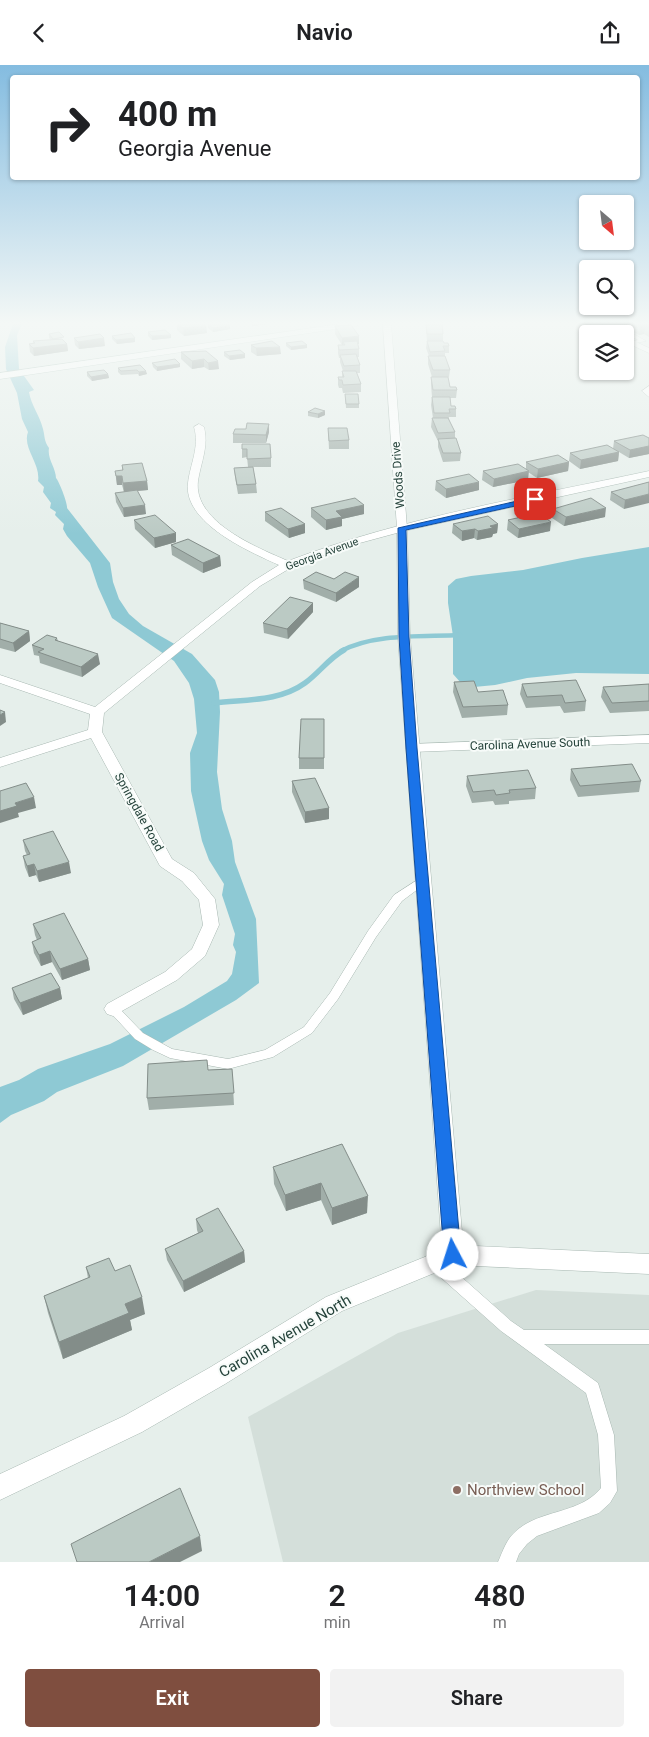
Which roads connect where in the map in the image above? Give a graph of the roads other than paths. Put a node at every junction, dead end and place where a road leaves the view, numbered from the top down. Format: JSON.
{"nodes":[{"id":1,"x":392,"y":394,"type":"edge"},
{"id":2,"x":199,"y":427,"type":"dead end"},
{"id":3,"x":649,"y":474,"type":"edge"},
{"id":4,"x":402,"y":528,"type":"junction"},
{"id":5,"x":288,"y":565,"type":"junction"},
{"id":6,"x":0,"y":679,"type":"edge"},
{"id":7,"x":97,"y":712,"type":"junction"},
{"id":8,"x":94,"y":733,"type":"junction"},
{"id":9,"x":649,"y":739,"type":"edge"},
{"id":10,"x":412,"y":748,"type":"junction"},
{"id":11,"x":0,"y":763,"type":"edge"},
{"id":12,"x":422,"y":881,"type":"junction"},
{"id":13,"x":113,"y":1009,"type":"joint"},
{"id":14,"x":443,"y":1259,"type":"junction"},
{"id":15,"x":649,"y":1264,"type":"edge"},
{"id":16,"x":521,"y":1337,"type":"junction"},
{"id":17,"x":649,"y":1337,"type":"edge"},
{"id":18,"x":0,"y":1487,"type":"edge"},
{"id":19,"x":506,"y":1562,"type":"edge"}],
"edges":[{"from":1,"to":4,"type":"street","name":"Woods Drive"},
{"from":2,"to":5,"type":"street"},
{"from":3,"to":4,"type":"street","name":"Georgia Avenue"},
{"from":4,"to":5,"type":"street","name":"Georgia Avenue"},
{"from":4,"to":10,"type":"street","name":"Woods Drive"},
{"from":5,"to":7,"type":"street","name":"Georgia Avenue"},
{"from":6,"to":7,"type":"street"},
{"from":7,"to":8,"type":"street"},
{"from":8,"to":11,"type":"street"},
{"from":8,"to":13,"type":"street","name":"Springdale Road"},
{"from":9,"to":10,"type":"street","name":"Carolina Avenue South"},
{"from":10,"to":12,"type":"street","name":"Woods Drive"},
{"from":12,"to":13,"type":"lane"},
{"from":12,"to":14,"type":"street","name":"Woods Drive"},
{"from":14,"to":15,"type":"street","name":"Carolina Avenue North"},
{"from":14,"to":16,"type":"lane"},
{"from":14,"to":18,"type":"street","name":"Carolina Avenue North"},
{"from":16,"to":17,"type":"lane"},
{"from":16,"to":19,"type":"lane"}]}
